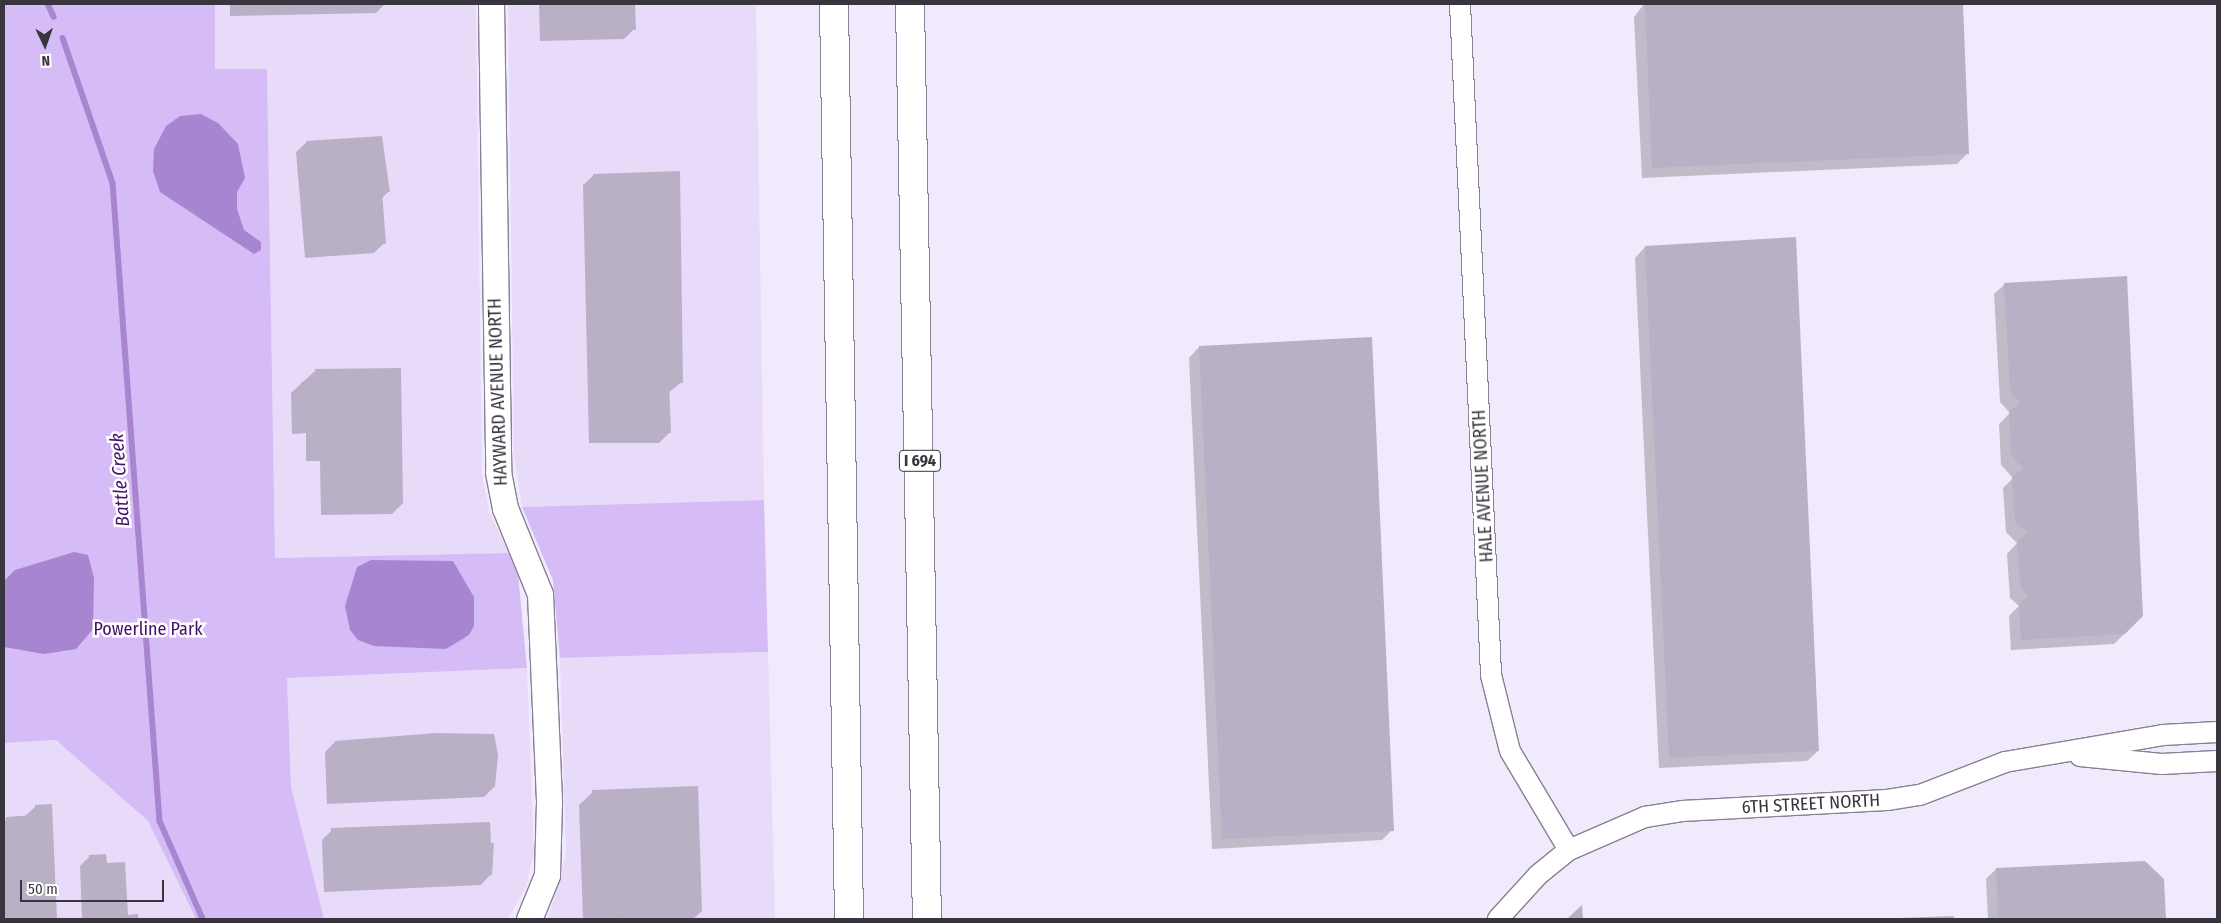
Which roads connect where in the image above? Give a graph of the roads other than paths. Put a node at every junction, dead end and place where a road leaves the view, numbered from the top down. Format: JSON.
{"nodes":[{"id":1,"x":491,"y":4,"type":"edge"},
{"id":2,"x":834,"y":4,"type":"edge"},
{"id":3,"x":910,"y":4,"type":"edge"},
{"id":4,"x":1460,"y":4,"type":"edge"},
{"id":5,"x":2217,"y":732,"type":"edge"},
{"id":6,"x":2053,"y":753,"type":"junction"},
{"id":7,"x":2217,"y":761,"type":"edge"},
{"id":8,"x":1569,"y":850,"type":"junction"},
{"id":9,"x":528,"y":919,"type":"edge"},
{"id":10,"x":849,"y":919,"type":"edge"},
{"id":11,"x":927,"y":919,"type":"edge"},
{"id":12,"x":1498,"y":919,"type":"edge"}],
"edges":[{"from":1,"to":9,"type":"street","name":"HAYWARD AVENUE NORTH"},
{"from":2,"to":10,"type":"highway"},
{"from":3,"to":11,"type":"highway","number":"I 694"},
{"from":4,"to":8,"type":"street","name":"HALE AVENUE NORTH"},
{"from":5,"to":6,"type":"street","name":"6TH STREET NORTH"},
{"from":6,"to":7,"type":"street","name":"6TH STREET NORTH"},
{"from":6,"to":8,"type":"street","name":"6TH STREET NORTH"},
{"from":8,"to":12,"type":"street"}]}
